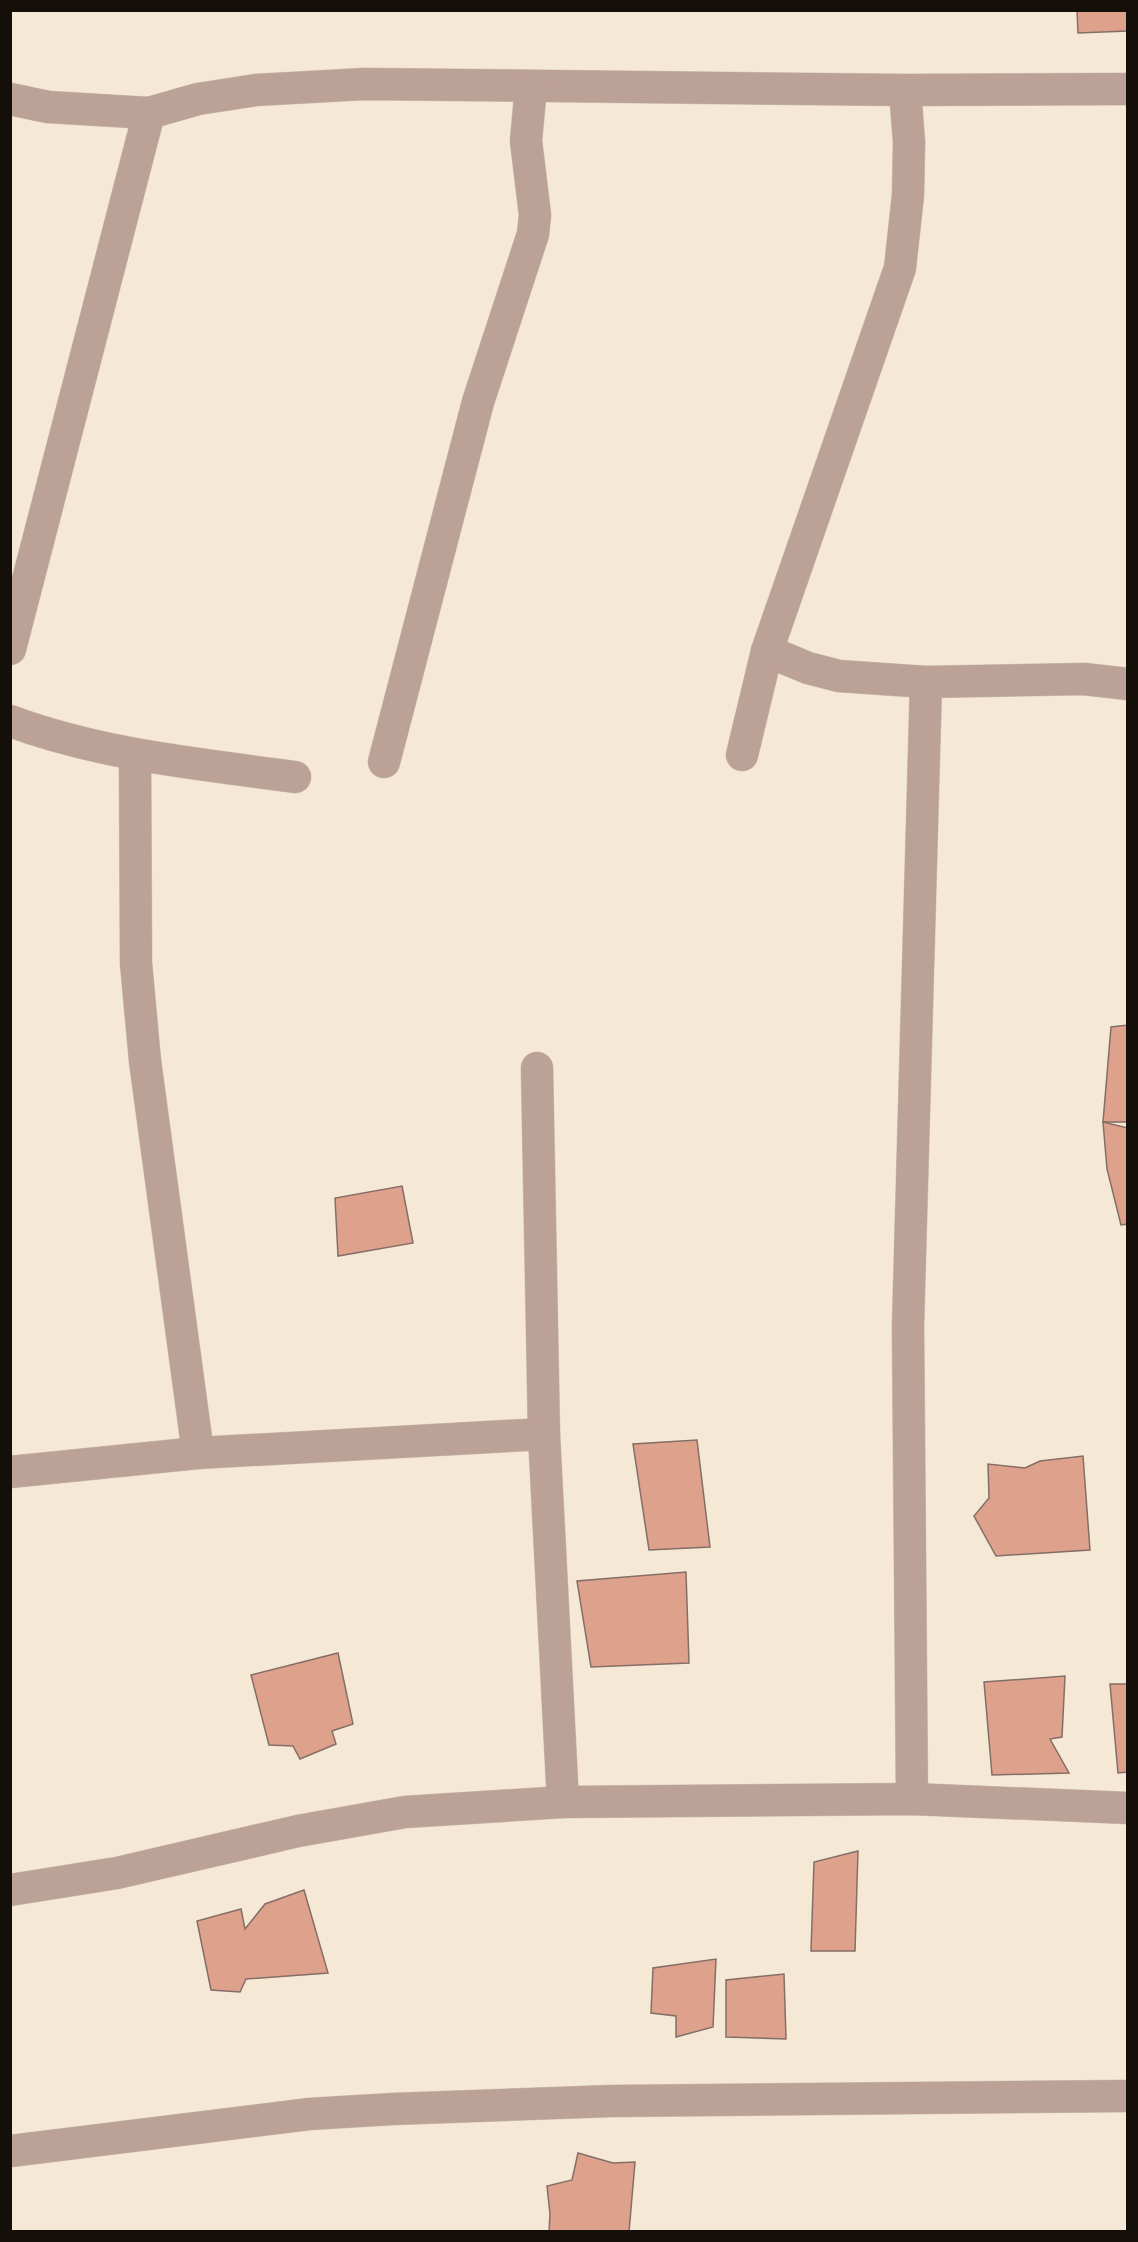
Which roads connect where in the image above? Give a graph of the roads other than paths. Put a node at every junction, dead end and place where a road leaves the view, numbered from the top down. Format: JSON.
{"nodes":[{"id":1,"x":531,"y":86,"type":"junction"},
{"id":2,"x":1128,"y":89,"type":"edge"},
{"id":3,"x":905,"y":90,"type":"junction"},
{"id":4,"x":10,"y":99,"type":"edge"},
{"id":5,"x":148,"y":113,"type":"junction"},
{"id":6,"x":10,"y":649,"type":"edge"},
{"id":7,"x":767,"y":651,"type":"junction"},
{"id":8,"x":926,"y":682,"type":"junction"},
{"id":9,"x":1128,"y":684,"type":"edge"},
{"id":10,"x":10,"y":721,"type":"edge"},
{"id":11,"x":135,"y":755,"type":"junction"},
{"id":12,"x":741,"y":755,"type":"dead end"},
{"id":13,"x":384,"y":762,"type":"dead end"},
{"id":14,"x":295,"y":777,"type":"dead end"},
{"id":15,"x":537,"y":1068,"type":"dead end"},
{"id":16,"x":544,"y":1434,"type":"junction"},
{"id":17,"x":198,"y":1453,"type":"junction"},
{"id":18,"x":10,"y":1472,"type":"edge"},
{"id":19,"x":912,"y":1798,"type":"junction"},
{"id":20,"x":563,"y":1802,"type":"junction"},
{"id":21,"x":1128,"y":1808,"type":"edge"},
{"id":22,"x":10,"y":1890,"type":"edge"},
{"id":23,"x":1128,"y":2096,"type":"edge"},
{"id":24,"x":10,"y":2151,"type":"edge"}],
"edges":[{"from":1,"to":3,"type":"street"},
{"from":1,"to":5,"type":"street"},
{"from":1,"to":13,"type":"street"},
{"from":2,"to":3,"type":"street"},
{"from":3,"to":7,"type":"street"},
{"from":4,"to":5,"type":"street"},
{"from":5,"to":6,"type":"street"},
{"from":7,"to":8,"type":"street"},
{"from":7,"to":12,"type":"street"},
{"from":8,"to":9,"type":"street"},
{"from":8,"to":19,"type":"street"},
{"from":10,"to":11,"type":"street"},
{"from":11,"to":14,"type":"street"},
{"from":11,"to":17,"type":"street"},
{"from":15,"to":16,"type":"street"},
{"from":16,"to":17,"type":"street"},
{"from":16,"to":20,"type":"street"},
{"from":17,"to":18,"type":"street"},
{"from":19,"to":20,"type":"street"},
{"from":19,"to":21,"type":"street"},
{"from":20,"to":22,"type":"street"},
{"from":23,"to":24,"type":"street"}]}
